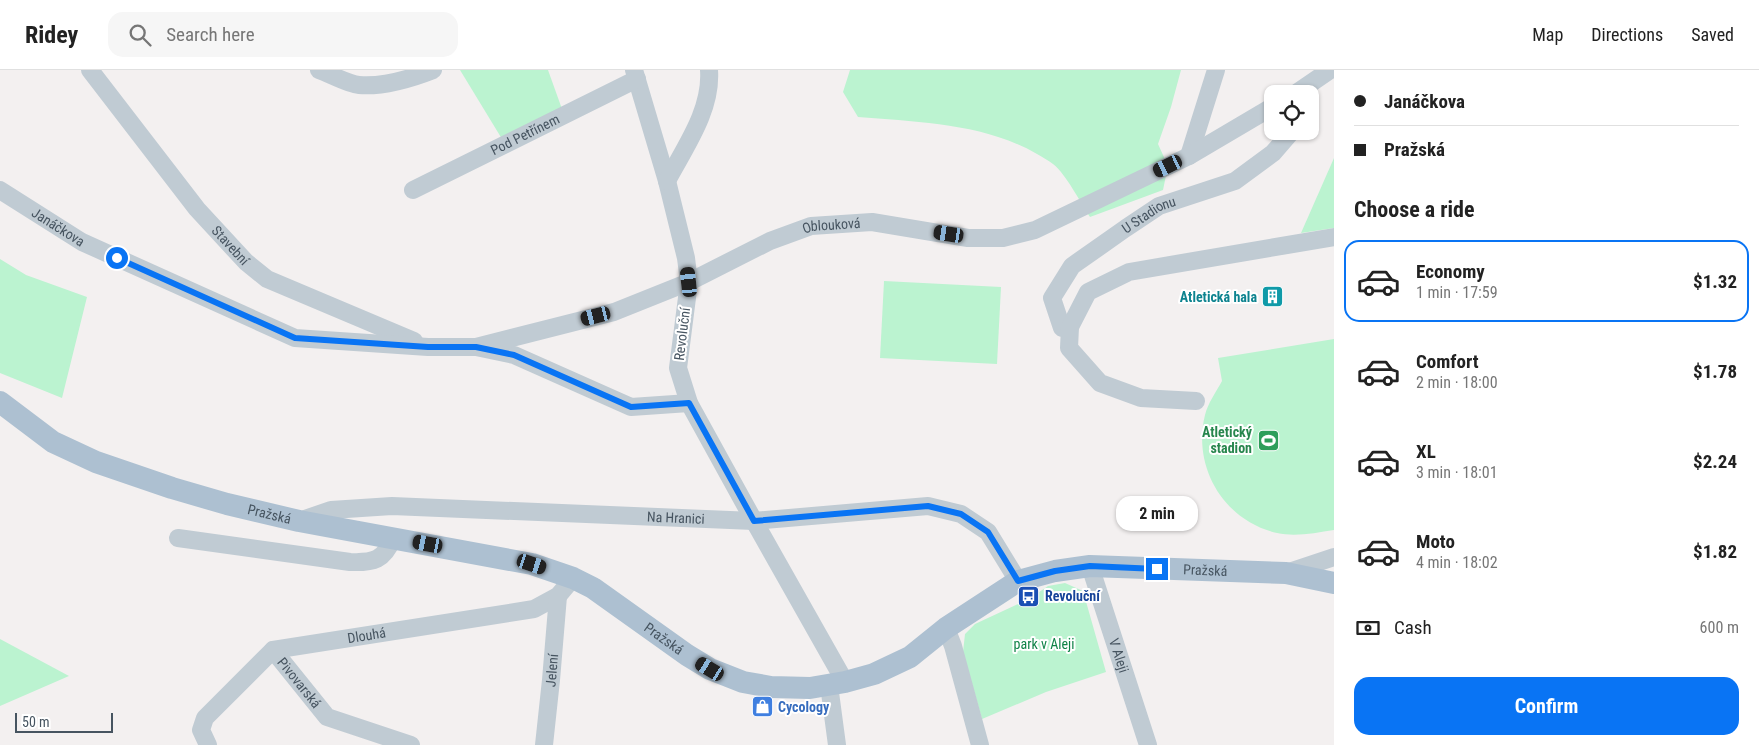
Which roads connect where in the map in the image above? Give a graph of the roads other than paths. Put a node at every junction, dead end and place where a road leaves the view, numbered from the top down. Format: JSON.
{"nodes":[{"id":1,"x":90,"y":70,"type":"edge"},
{"id":2,"x":319,"y":70,"type":"edge"},
{"id":3,"x":433,"y":70,"type":"edge"},
{"id":4,"x":709,"y":70,"type":"edge"},
{"id":5,"x":1216,"y":70,"type":"edge"},
{"id":6,"x":1330,"y":70,"type":"edge"},
{"id":7,"x":636,"y":75,"type":"edge"},
{"id":8,"x":357,"y":78,"type":"edge"},
{"id":9,"x":1311,"y":85,"type":"edge"},
{"id":10,"x":1264,"y":112,"type":"edge"},
{"id":11,"x":1284,"y":140,"type":"edge"},
{"id":12,"x":1189,"y":156,"type":"junction"},
{"id":13,"x":667,"y":181,"type":"junction"},
{"id":14,"x":0,"y":190,"type":"edge"},
{"id":15,"x":414,"y":190,"type":"dead end"},
{"id":16,"x":1334,"y":237,"type":"edge"},
{"id":17,"x":689,"y":282,"type":"junction"},
{"id":18,"x":1070,"y":327,"type":"junction"},
{"id":19,"x":428,"y":347,"type":"junction"},
{"id":20,"x":476,"y":347,"type":"junction"},
{"id":21,"x":1196,"y":401,"type":"dead end"},
{"id":22,"x":0,"y":402,"type":"edge"},
{"id":23,"x":689,"y":403,"type":"junction"},
{"id":24,"x":299,"y":521,"type":"junction"},
{"id":25,"x":754,"y":521,"type":"junction"},
{"id":26,"x":178,"y":538,"type":"dead end"},
{"id":27,"x":393,"y":538,"type":"junction"},
{"id":28,"x":1334,"y":557,"type":"edge"},
{"id":29,"x":1090,"y":566,"type":"junction"},
{"id":30,"x":1286,"y":573,"type":"junction"},
{"id":31,"x":573,"y":578,"type":"junction"},
{"id":32,"x":1018,"y":581,"type":"junction"},
{"id":33,"x":1334,"y":583,"type":"edge"},
{"id":34,"x":558,"y":596,"type":"junction"},
{"id":35,"x":946,"y":628,"type":"junction"},
{"id":36,"x":273,"y":650,"type":"junction"},
{"id":37,"x":837,"y":684,"type":"junction"},
{"id":38,"x":203,"y":740,"type":"edge"},
{"id":39,"x":411,"y":745,"type":"edge"},
{"id":40,"x":544,"y":745,"type":"edge"},
{"id":41,"x":837,"y":745,"type":"edge"},
{"id":42,"x":980,"y":745,"type":"edge"},
{"id":43,"x":1148,"y":745,"type":"edge"}],
"edges":[{"from":1,"to":19,"type":"street","name":"Stavební"},
{"from":2,"to":8,"type":"street"},
{"from":3,"to":8,"type":"street"},
{"from":4,"to":13,"type":"street"},
{"from":5,"to":12,"type":"street"},
{"from":6,"to":9,"type":"street"},
{"from":7,"to":13,"type":"street","name":"Revoluční"},
{"from":7,"to":15,"type":"street","name":"Pod Petřínem"},
{"from":10,"to":12,"type":"street","name":"Oblouková"},
{"from":11,"to":18,"type":"street","name":"U Stadionu"},
{"from":12,"to":17,"type":"street","name":"Oblouková"},
{"from":13,"to":17,"type":"street","name":"Revoluční"},
{"from":14,"to":19,"type":"street","name":"Janáčkova"},
{"from":16,"to":18,"type":"street"},
{"from":17,"to":20,"type":"street","name":"Oblouková"},
{"from":17,"to":23,"type":"street","name":"Revoluční"},
{"from":18,"to":21,"type":"street"},
{"from":19,"to":20,"type":"street","name":"Janáčkova"},
{"from":20,"to":23,"type":"street","name":"Janáčkova"},
{"from":22,"to":24,"type":"main road","name":"Pražská"},
{"from":23,"to":25,"type":"street","name":"Revoluční"},
{"from":24,"to":25,"type":"street","name":"Na Hranici"},
{"from":24,"to":27,"type":"main road","name":"Pražská"},
{"from":25,"to":32,"type":"street","name":"Na Hranici"},
{"from":25,"to":37,"type":"street","name":"Revoluční"},
{"from":26,"to":27,"type":"street"},
{"from":27,"to":31,"type":"main road","name":"Pražská"},
{"from":28,"to":30,"type":"street"},
{"from":29,"to":30,"type":"main road","name":"Pražská"},
{"from":29,"to":32,"type":"main road","name":"Pražská"},
{"from":29,"to":43,"type":"street","name":"V Aleji"},
{"from":30,"to":33,"type":"main road","name":"Pražská"},
{"from":31,"to":34,"type":"street","name":"Dlouhá"},
{"from":31,"to":37,"type":"main road","name":"Pražská"},
{"from":32,"to":35,"type":"main road","name":"Pražská"},
{"from":34,"to":36,"type":"street","name":"Dlouhá"},
{"from":34,"to":40,"type":"street","name":"Jelení"},
{"from":35,"to":37,"type":"main road","name":"Pražská"},
{"from":35,"to":42,"type":"street"},
{"from":36,"to":38,"type":"street"},
{"from":36,"to":39,"type":"street","name":"Pivovarská"},
{"from":37,"to":41,"type":"street","name":"Revoluční"}]}
